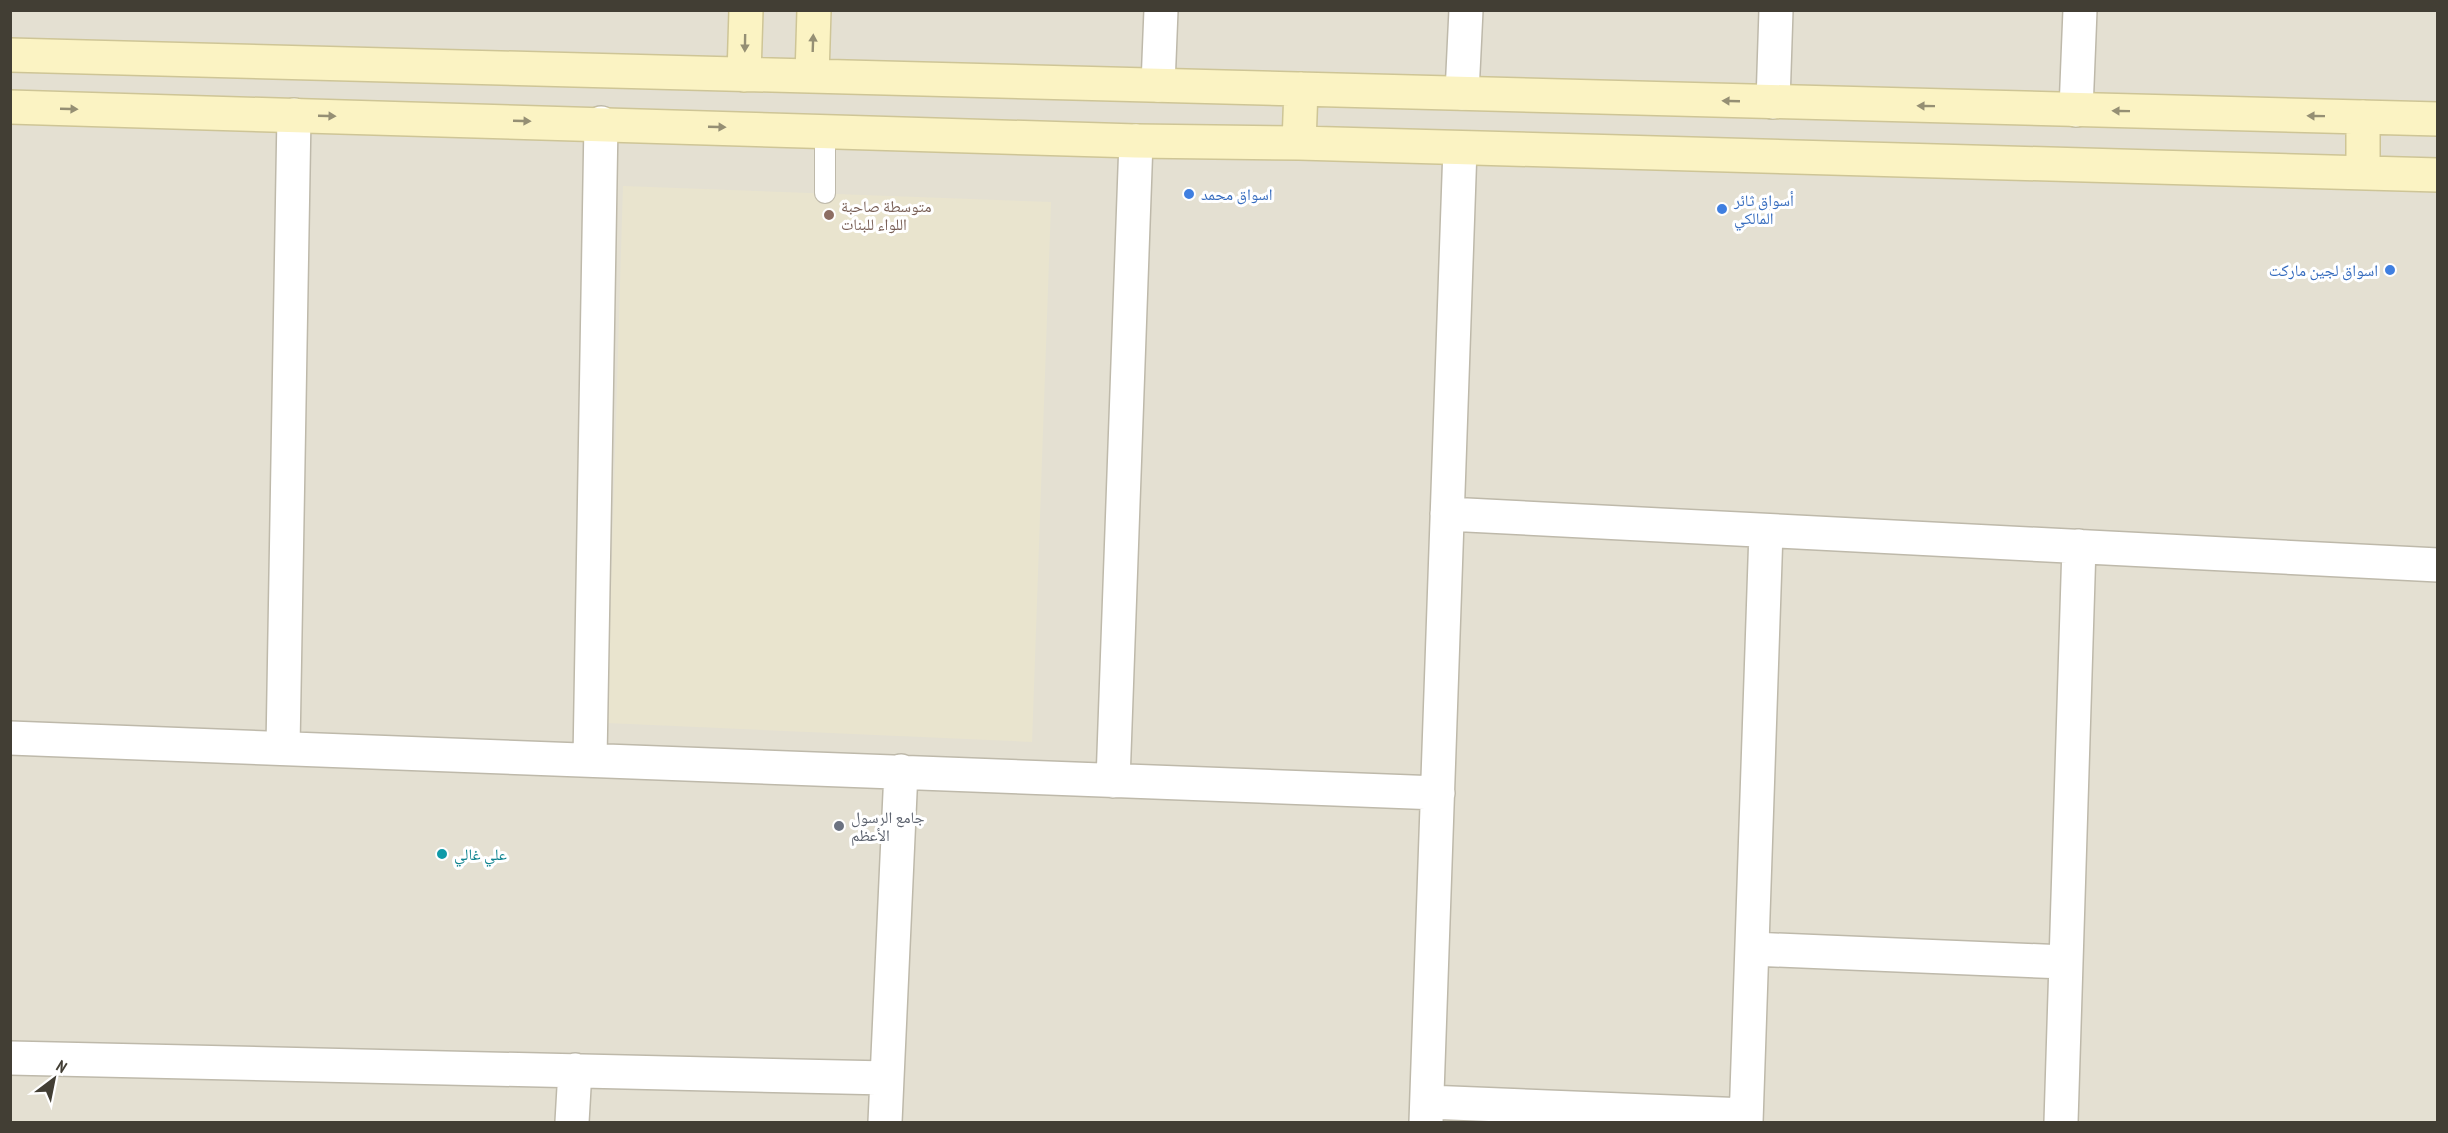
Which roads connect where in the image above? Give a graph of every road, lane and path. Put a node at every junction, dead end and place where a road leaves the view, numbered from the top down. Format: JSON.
{"nodes":[{"id":1,"x":746,"y":10,"type":"edge"},
{"id":2,"x":814,"y":10,"type":"edge"},
{"id":3,"x":1161,"y":10,"type":"edge"},
{"id":4,"x":1466,"y":10,"type":"edge"},
{"id":5,"x":1776,"y":10,"type":"edge"},
{"id":6,"x":2080,"y":10,"type":"edge"},
{"id":7,"x":16,"y":56,"type":"edge"},
{"id":8,"x":744,"y":75,"type":"junction"},
{"id":9,"x":812,"y":76,"type":"junction"},
{"id":10,"x":1158,"y":85,"type":"junction"},
{"id":11,"x":1301,"y":89,"type":"junction"},
{"id":12,"x":1462,"y":93,"type":"junction"},
{"id":13,"x":1773,"y":102,"type":"junction"},
{"id":14,"x":16,"y":107,"type":"edge"},
{"id":15,"x":2076,"y":110,"type":"junction"},
{"id":16,"x":294,"y":115,"type":"junction"},
{"id":17,"x":2362,"y":117,"type":"junction"},
{"id":18,"x":2438,"y":119,"type":"edge"},
{"id":19,"x":601,"y":123,"type":"junction"},
{"id":20,"x":825,"y":131,"type":"junction"},
{"id":21,"x":1136,"y":141,"type":"junction"},
{"id":22,"x":1299,"y":143,"type":"junction"},
{"id":23,"x":1460,"y":148,"type":"junction"},
{"id":24,"x":2363,"y":173,"type":"junction"},
{"id":25,"x":2438,"y":176,"type":"edge"},
{"id":26,"x":825,"y":193,"type":"dead end"},
{"id":27,"x":1448,"y":514,"type":"junction"},
{"id":28,"x":1766,"y":531,"type":"junction"},
{"id":29,"x":2079,"y":546,"type":"junction"},
{"id":30,"x":2438,"y":565,"type":"edge"},
{"id":31,"x":10,"y":738,"type":"edge"},
{"id":32,"x":283,"y":748,"type":"junction"},
{"id":33,"x":590,"y":760,"type":"junction"},
{"id":34,"x":901,"y":771,"type":"junction"},
{"id":35,"x":1113,"y":781,"type":"junction"},
{"id":36,"x":1438,"y":793,"type":"junction"},
{"id":37,"x":1752,"y":949,"type":"junction"},
{"id":38,"x":2066,"y":962,"type":"junction"},
{"id":39,"x":10,"y":1058,"type":"edge"},
{"id":40,"x":575,"y":1071,"type":"junction"},
{"id":41,"x":887,"y":1078,"type":"junction"},
{"id":42,"x":1427,"y":1112,"type":"edge"},
{"id":43,"x":1746,"y":1119,"type":"edge"},
{"id":44,"x":572,"y":1122,"type":"edge"},
{"id":45,"x":885,"y":1122,"type":"edge"},
{"id":46,"x":2061,"y":1122,"type":"edge"}],
"edges":[{"from":1,"to":8,"type":"street","one_way":true},
{"from":9,"to":2,"type":"street","one_way":true},
{"from":3,"to":10,"type":"street"},
{"from":4,"to":12,"type":"street"},
{"from":5,"to":13,"type":"street"},
{"from":6,"to":15,"type":"street"},
{"from":7,"to":8,"type":"street"},
{"from":7,"to":14,"type":"street"},
{"from":8,"to":9,"type":"street"},
{"from":9,"to":10,"type":"street"},
{"from":10,"to":11,"type":"street"},
{"from":11,"to":12,"type":"street"},
{"from":11,"to":22,"type":"street"},
{"from":13,"to":12,"type":"street","one_way":true},
{"from":15,"to":13,"type":"street","one_way":true},
{"from":14,"to":16,"type":"street","one_way":true},
{"from":17,"to":15,"type":"street","one_way":true},
{"from":16,"to":19,"type":"street","one_way":true},
{"from":16,"to":32,"type":"street"},
{"from":17,"to":18,"type":"street"},
{"from":17,"to":24,"type":"street"},
{"from":19,"to":20,"type":"street","one_way":true},
{"from":19,"to":33,"type":"street"},
{"from":20,"to":21,"type":"street"},
{"from":20,"to":26,"type":"lane"},
{"from":21,"to":22,"type":"street"},
{"from":21,"to":35,"type":"street"},
{"from":22,"to":23,"type":"street"},
{"from":23,"to":24,"type":"street"},
{"from":23,"to":27,"type":"street"},
{"from":24,"to":25,"type":"street"},
{"from":27,"to":28,"type":"street"},
{"from":27,"to":36,"type":"street"},
{"from":28,"to":29,"type":"street"},
{"from":28,"to":37,"type":"street"},
{"from":29,"to":30,"type":"street"},
{"from":29,"to":38,"type":"street"},
{"from":31,"to":32,"type":"street"},
{"from":32,"to":33,"type":"street"},
{"from":33,"to":34,"type":"street"},
{"from":34,"to":35,"type":"street"},
{"from":34,"to":41,"type":"street"},
{"from":35,"to":36,"type":"street"},
{"from":36,"to":42,"type":"street"},
{"from":37,"to":38,"type":"street"},
{"from":37,"to":43,"type":"street"},
{"from":38,"to":46,"type":"street"},
{"from":39,"to":40,"type":"street"},
{"from":40,"to":41,"type":"street"},
{"from":40,"to":44,"type":"street"},
{"from":41,"to":45,"type":"street"},
{"from":42,"to":43,"type":"street"}]}
